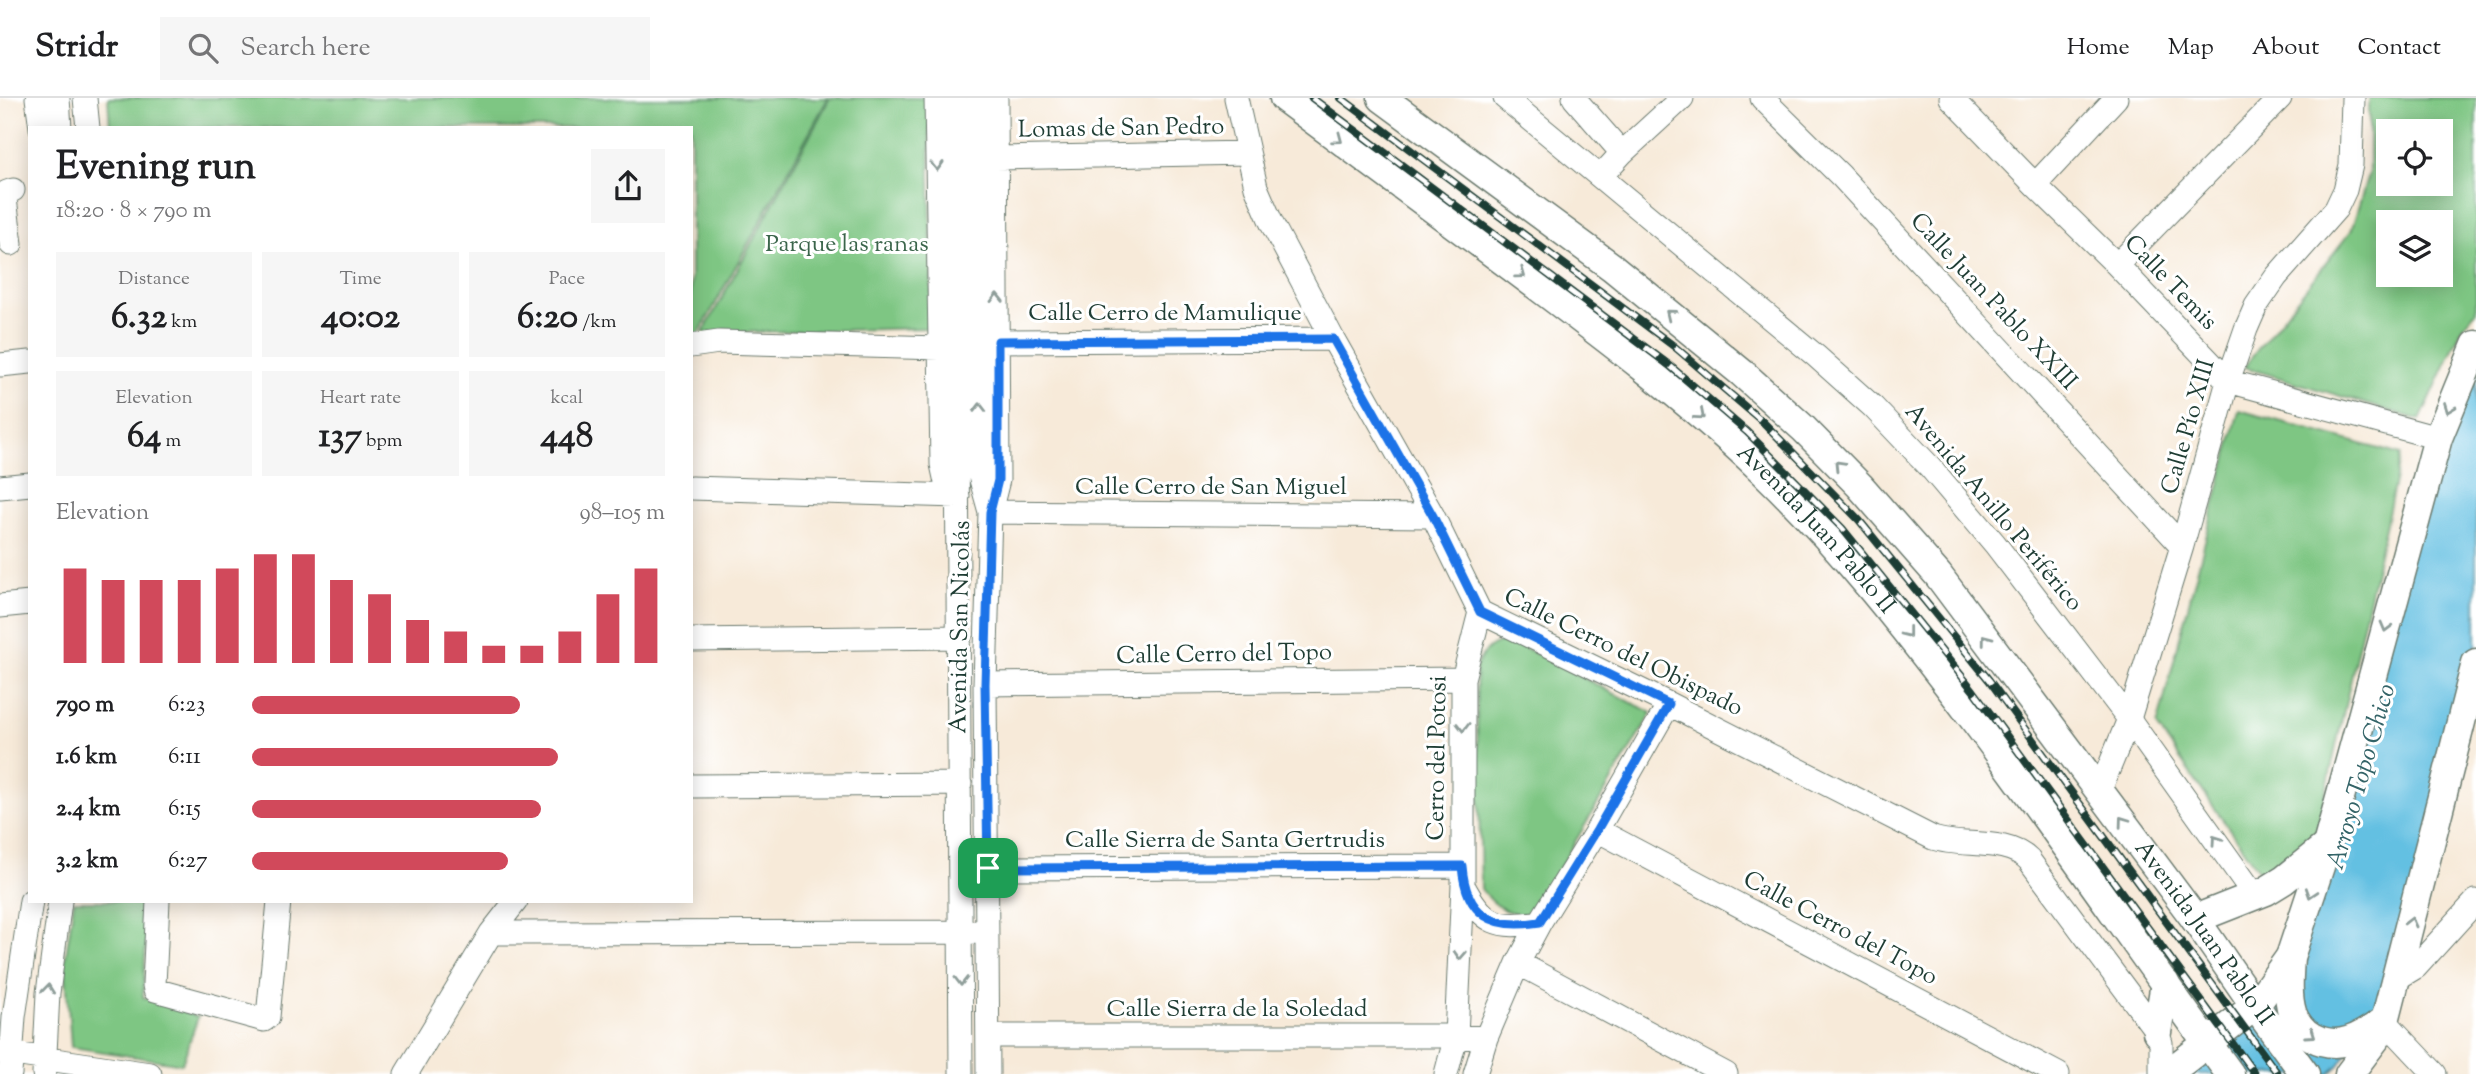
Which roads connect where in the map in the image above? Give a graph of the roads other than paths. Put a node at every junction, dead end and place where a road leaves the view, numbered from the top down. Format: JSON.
{"nodes":[{"id":1,"x":37,"y":98,"type":"edge"},
{"id":2,"x":58,"y":98,"type":"edge"},
{"id":3,"x":85,"y":98,"type":"edge"},
{"id":4,"x":936,"y":98,"type":"edge"},
{"id":5,"x":955,"y":98,"type":"edge"},
{"id":6,"x":978,"y":98,"type":"edge"},
{"id":7,"x":996,"y":98,"type":"edge"},
{"id":8,"x":1236,"y":98,"type":"edge"},
{"id":9,"x":1284,"y":98,"type":"edge"},
{"id":10,"x":1382,"y":98,"type":"edge"},
{"id":11,"x":1505,"y":98,"type":"edge"},
{"id":12,"x":1574,"y":98,"type":"edge"},
{"id":13,"x":1682,"y":98,"type":"edge"},
{"id":14,"x":1762,"y":98,"type":"edge"},
{"id":15,"x":2116,"y":98,"type":"edge"},
{"id":16,"x":2280,"y":98,"type":"edge"},
{"id":17,"x":2353,"y":98,"type":"edge"},
{"id":18,"x":1953,"y":99,"type":"edge"},
{"id":19,"x":41,"y":126,"type":"edge"},
{"id":20,"x":60,"y":126,"type":"edge"},
{"id":21,"x":88,"y":126,"type":"edge"},
{"id":22,"x":1248,"y":153,"type":"junction"},
{"id":23,"x":1622,"y":153,"type":"junction"},
{"id":24,"x":996,"y":158,"type":"junction"},
{"id":25,"x":1601,"y":176,"type":"junction"},
{"id":26,"x":2035,"y":185,"type":"junction"},
{"id":27,"x":13,"y":190,"type":"dead end"},
{"id":28,"x":14,"y":244,"type":"edge"},
{"id":29,"x":2117,"y":265,"type":"junction"},
{"id":30,"x":1333,"y":339,"type":"junction"},
{"id":31,"x":998,"y":341,"type":"junction"},
{"id":32,"x":693,"y":345,"type":"edge"},
{"id":33,"x":2476,"y":345,"type":"edge"},
{"id":34,"x":940,"y":348,"type":"junction"},
{"id":35,"x":28,"y":362,"type":"edge"},
{"id":36,"x":0,"y":365,"type":"edge"},
{"id":37,"x":2228,"y":381,"type":"junction"},
{"id":38,"x":2438,"y":438,"type":"junction"},
{"id":39,"x":969,"y":474,"type":"junction"},
{"id":40,"x":28,"y":484,"type":"edge"},
{"id":41,"x":0,"y":487,"type":"edge"},
{"id":42,"x":693,"y":488,"type":"edge"},
{"id":43,"x":958,"y":496,"type":"junction"},
{"id":44,"x":990,"y":512,"type":"junction"},
{"id":45,"x":1433,"y":516,"type":"junction"},
{"id":46,"x":2182,"y":546,"type":"junction"},
{"id":47,"x":28,"y":603,"type":"edge"},
{"id":48,"x":0,"y":606,"type":"edge"},
{"id":49,"x":1480,"y":612,"type":"junction"},
{"id":50,"x":960,"y":637,"type":"junction"},
{"id":51,"x":693,"y":640,"type":"edge"},
{"id":52,"x":2476,"y":663,"type":"edge"},
{"id":53,"x":1463,"y":679,"type":"junction"},
{"id":54,"x":985,"y":684,"type":"junction"},
{"id":55,"x":1669,"y":704,"type":"junction"},
{"id":56,"x":2129,"y":719,"type":"junction"},
{"id":57,"x":960,"y":785,"type":"junction"},
{"id":58,"x":693,"y":786,"type":"edge"},
{"id":59,"x":2100,"y":790,"type":"junction"},
{"id":60,"x":1597,"y":830,"type":"junction"},
{"id":61,"x":2327,"y":845,"type":"junction"},
{"id":62,"x":988,"y":868,"type":"junction"},
{"id":63,"x":1462,"y":875,"type":"junction"},
{"id":64,"x":2255,"y":896,"type":"junction"},
{"id":65,"x":2476,"y":901,"type":"edge"},
{"id":66,"x":31,"y":903,"type":"edge"},
{"id":67,"x":60,"y":903,"type":"edge"},
{"id":68,"x":158,"y":903,"type":"edge"},
{"id":69,"x":279,"y":903,"type":"edge"},
{"id":70,"x":514,"y":903,"type":"edge"},
{"id":71,"x":2195,"y":919,"type":"junction"},
{"id":72,"x":1540,"y":922,"type":"junction"},
{"id":73,"x":987,"y":932,"type":"junction"},
{"id":74,"x":491,"y":933,"type":"junction"},
{"id":75,"x":961,"y":933,"type":"junction"},
{"id":76,"x":1518,"y":963,"type":"junction"},
{"id":77,"x":2289,"y":969,"type":"junction"},
{"id":78,"x":2396,"y":979,"type":"junction"},
{"id":79,"x":2165,"y":983,"type":"junction"},
{"id":80,"x":2259,"y":1011,"type":"junction"},
{"id":81,"x":2376,"y":1027,"type":"junction"},
{"id":82,"x":2157,"y":1032,"type":"junction"},
{"id":83,"x":988,"y":1036,"type":"junction"},
{"id":84,"x":1456,"y":1036,"type":"junction"},
{"id":85,"x":1486,"y":1038,"type":"junction"},
{"id":86,"x":2217,"y":1057,"type":"edge"},
{"id":87,"x":7,"y":1060,"type":"edge"},
{"id":88,"x":44,"y":1066,"type":"edge"},
{"id":89,"x":150,"y":1074,"type":"edge"},
{"id":90,"x":406,"y":1074,"type":"edge"},
{"id":91,"x":961,"y":1074,"type":"edge"},
{"id":92,"x":988,"y":1074,"type":"edge"},
{"id":93,"x":1446,"y":1074,"type":"edge"},
{"id":94,"x":1475,"y":1074,"type":"edge"},
{"id":95,"x":1726,"y":1074,"type":"edge"},
{"id":96,"x":2058,"y":1074,"type":"edge"},
{"id":97,"x":2161,"y":1074,"type":"edge"},
{"id":98,"x":2167,"y":1074,"type":"edge"},
{"id":99,"x":2305,"y":1074,"type":"edge"},
{"id":100,"x":2349,"y":1074,"type":"edge"},
{"id":101,"x":2435,"y":1074,"type":"edge"}],
"edges":[{"from":1,"to":19,"type":"street"},
{"from":2,"to":20,"type":"street"},
{"from":3,"to":21,"type":"street"},
{"from":4,"to":34,"type":"street","one_way":true},
{"from":5,"to":39,"type":"street","name":"Avenida San Nicolás"},
{"from":39,"to":6,"type":"street","name":"Avenida San Nicolás","one_way":true},
{"from":7,"to":24,"type":"street"},
{"from":8,"to":22,"type":"street","name":"Calle Cerro del Obispado"},
{"from":9,"to":79,"type":"main road","name":"Avenida Juan Pablo II","one_way":true},
{"from":59,"to":10,"type":"main road","name":"Avenida Juan Pablo II","one_way":true},
{"from":11,"to":25,"type":"street","name":"Avenida Anillo Periférico"},
{"from":12,"to":23,"type":"street"},
{"from":13,"to":23,"type":"street"},
{"from":14,"to":46,"type":"street","name":"Calle Juan Pablo XXIII"},
{"from":15,"to":26,"type":"street"},
{"from":16,"to":29,"type":"street"},
{"from":17,"to":37,"type":"street","name":"Calle Pío XIII"},
{"from":18,"to":26,"type":"street","name":"Calle Temis"},
{"from":22,"to":24,"type":"street","name":"Lomas de San Pedro"},
{"from":22,"to":30,"type":"street","name":"Calle Cerro del Obispado"},
{"from":23,"to":25,"type":"street"},
{"from":31,"to":24,"type":"street","one_way":true},
{"from":25,"to":56,"type":"street","name":"Avenida Anillo Periférico"},
{"from":26,"to":29,"type":"street","name":"Calle Temis"},
{"from":27,"to":28,"type":"street"},
{"from":29,"to":37,"type":"street","name":"Calle Temis"},
{"from":30,"to":31,"type":"street","name":"Calle Cerro de Mamulique"},
{"from":30,"to":45,"type":"street","name":"Calle Cerro del Obispado"},
{"from":31,"to":44,"type":"street"},
{"from":32,"to":34,"type":"street"},
{"from":33,"to":38,"type":"main road","one_way":true},
{"from":34,"to":43,"type":"street"},
{"from":35,"to":36,"type":"street"},
{"from":37,"to":38,"type":"street"},
{"from":37,"to":46,"type":"street","name":"Calle Pío XIII"},
{"from":38,"to":61,"type":"main road","one_way":true},
{"from":39,"to":43,"type":"street","name":"Avenida San Nicolás"},
{"from":39,"to":44,"type":"street","name":"Avenida San Nicolás"},
{"from":40,"to":41,"type":"street"},
{"from":42,"to":43,"type":"street"},
{"from":43,"to":50,"type":"street","name":"Avenida San Nicolás"},
{"from":44,"to":45,"type":"street","name":"Calle Cerro de San Miguel"},
{"from":44,"to":54,"type":"street","name":"Avenida San Nicolás"},
{"from":45,"to":49,"type":"street","name":"Calle Cerro del Obispado"},
{"from":46,"to":56,"type":"street","name":"Calle Pío XIII"},
{"from":47,"to":48,"type":"street"},
{"from":49,"to":53,"type":"street","name":"Cerro del Potosi"},
{"from":49,"to":55,"type":"street","name":"Calle Cerro del Obispado"},
{"from":50,"to":51,"type":"street"},
{"from":50,"to":57,"type":"street","name":"Avenida San Nicolás"},
{"from":78,"to":52,"type":"main road","one_way":true},
{"from":53,"to":54,"type":"street","name":"Calle Cerro del Topo"},
{"from":53,"to":63,"type":"street","name":"Cerro del Potosi","one_way":true},
{"from":54,"to":62,"type":"street","name":"Avenida San Nicolás"},
{"from":55,"to":60,"type":"street"},
{"from":55,"to":82,"type":"street","name":"Calle Cerro del Obispado"},
{"from":56,"to":59,"type":"street","name":"Calle Pío XIII"},
{"from":64,"to":56,"type":"street","name":"Avenida Anillo Periférico","one_way":true},
{"from":57,"to":58,"type":"street"},
{"from":57,"to":75,"type":"street","name":"Avenida San Nicolás"},
{"from":71,"to":59,"type":"main road","name":"Avenida Juan Pablo II","one_way":true},
{"from":60,"to":72,"type":"street"},
{"from":60,"to":96,"type":"street","name":"Calle Cerro del Topo"},
{"from":61,"to":64,"type":"main road"},
{"from":61,"to":77,"type":"main road","one_way":true},
{"from":62,"to":63,"type":"street","name":"Calle Sierra de Santa Gertrudis"},
{"from":62,"to":73,"type":"street","name":"Avenida San Nicolás"},
{"from":63,"to":72,"type":"street"},
{"from":63,"to":84,"type":"street","name":"Cerro del Potosi","one_way":true},
{"from":64,"to":71,"type":"main road"},
{"from":65,"to":78,"type":"street"},
{"from":66,"to":87,"type":"street"},
{"from":88,"to":67,"type":"street","one_way":true},
{"from":68,"to":69,"type":"street"},
{"from":70,"to":74,"type":"street"},
{"from":71,"to":80,"type":"main road","name":"Avenida Juan Pablo II"},
{"from":72,"to":76,"type":"street"},
{"from":73,"to":75,"type":"street"},
{"from":73,"to":83,"type":"street","name":"Avenida San Nicolás"},
{"from":74,"to":75,"type":"street"},
{"from":74,"to":90,"type":"street"},
{"from":75,"to":91,"type":"street","name":"Avenida San Nicolás","one_way":true},
{"from":76,"to":85,"type":"street"},
{"from":76,"to":95,"type":"street"},
{"from":77,"to":80,"type":"main road"},
{"from":77,"to":81,"type":"main road","one_way":true},
{"from":78,"to":81,"type":"main road"},
{"from":79,"to":82,"type":"main road"},
{"from":79,"to":86,"type":"main road","name":"Avenida Juan Pablo II"},
{"from":80,"to":86,"type":"main road"},
{"from":80,"to":99,"type":"main road","name":"Avenida Juan Pablo II"},
{"from":81,"to":100,"type":"main road"},
{"from":81,"to":101,"type":"street"},
{"from":82,"to":97,"type":"street"},
{"from":83,"to":84,"type":"street","name":"Calle Sierra de la Soledad"},
{"from":83,"to":92,"type":"street","name":"Avenida San Nicolás"},
{"from":84,"to":85,"type":"street","name":"Calle Sierra de la Soledad"},
{"from":84,"to":93,"type":"street","name":"Cerro del Potosi"},
{"from":85,"to":94,"type":"street"},
{"from":86,"to":98,"type":"main road"},
{"from":87,"to":88,"type":"street"},
{"from":88,"to":89,"type":"street"}]}
